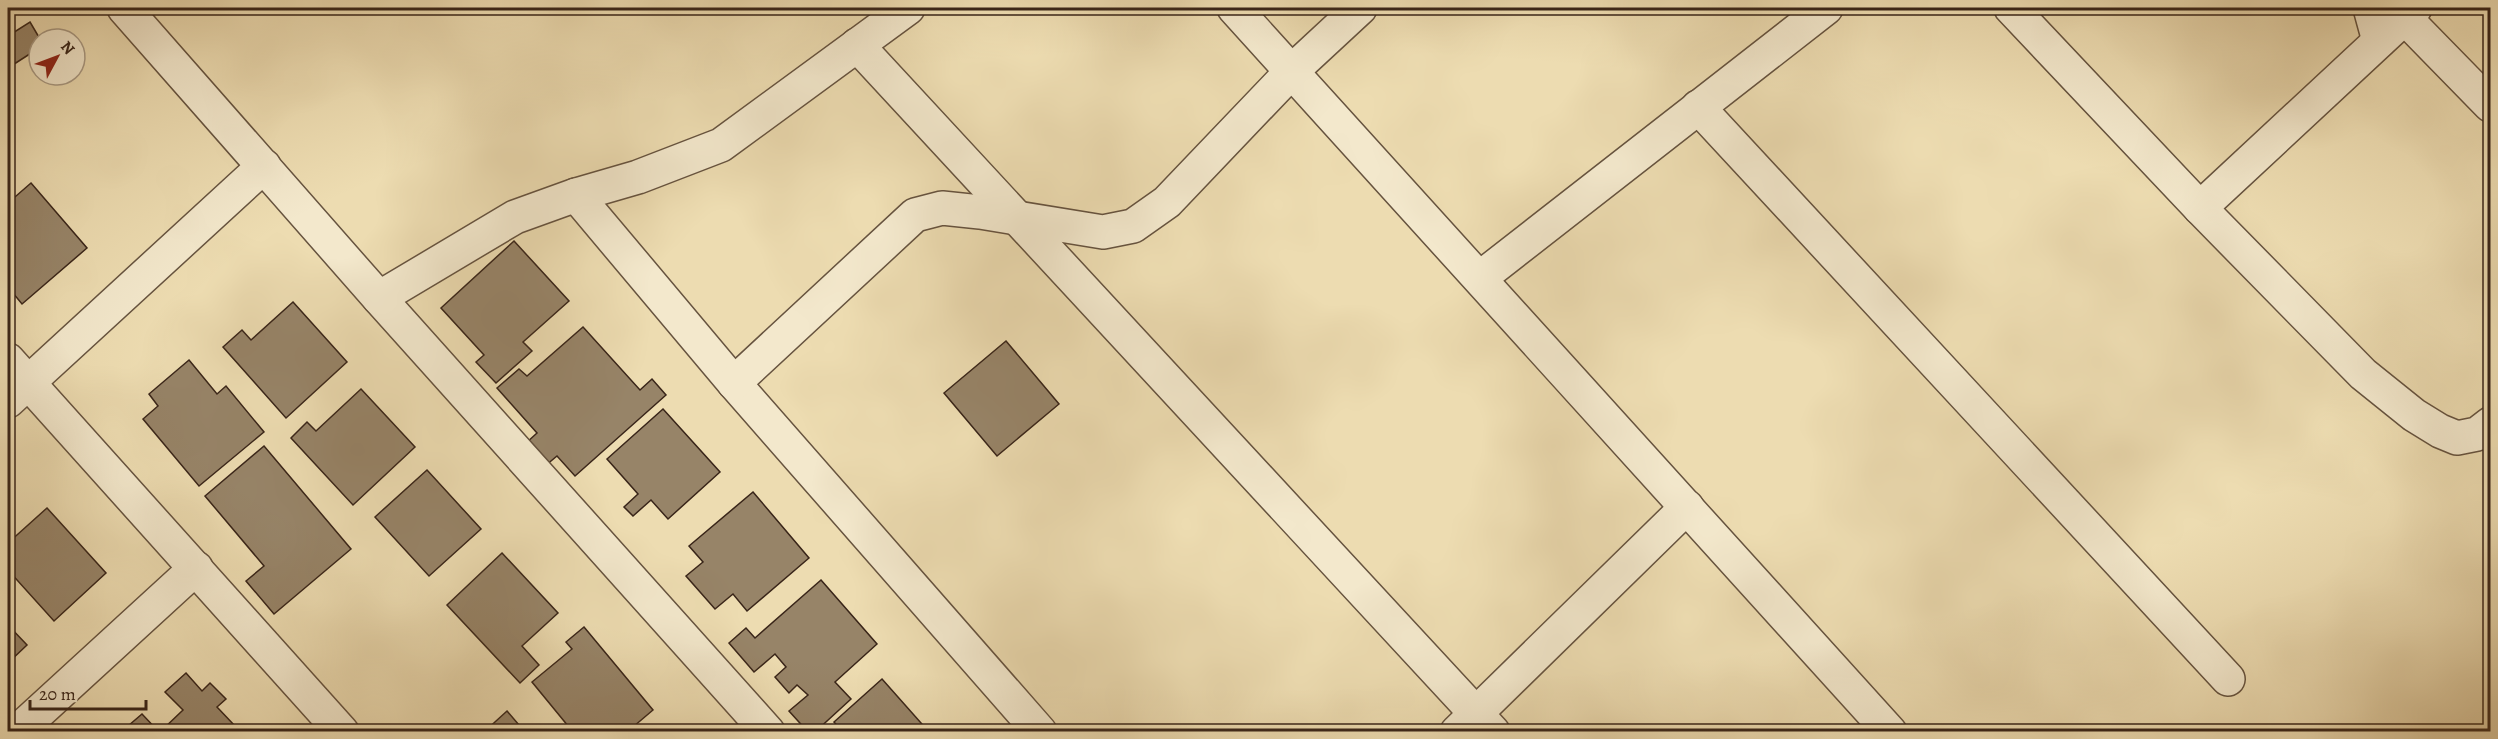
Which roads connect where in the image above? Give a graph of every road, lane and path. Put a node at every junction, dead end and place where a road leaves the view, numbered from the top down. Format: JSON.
{"nodes":[{"id":1,"x":124,"y":8,"type":"edge"},
{"id":2,"x":908,"y":8,"type":"edge"},
{"id":3,"x":1234,"y":8,"type":"edge"},
{"id":4,"x":1360,"y":8,"type":"edge"},
{"id":5,"x":1826,"y":8,"type":"edge"},
{"id":6,"x":2011,"y":8,"type":"edge"},
{"id":7,"x":2370,"y":8,"type":"edge"},
{"id":8,"x":2409,"y":12,"type":"edge"},
{"id":9,"x":2379,"y":41,"type":"junction"},
{"id":10,"x":857,"y":45,"type":"junction"},
{"id":11,"x":1292,"y":71,"type":"junction"},
{"id":12,"x":2490,"y":105,"type":"edge"},
{"id":13,"x":1698,"y":107,"type":"junction"},
{"id":14,"x":264,"y":166,"type":"junction"},
{"id":15,"x":576,"y":195,"type":"junction"},
{"id":16,"x":2200,"y":208,"type":"junction"},
{"id":17,"x":1017,"y":219,"type":"junction"},
{"id":18,"x":1480,"y":278,"type":"junction"},
{"id":19,"x":379,"y":298,"type":"junction"},
{"id":20,"x":14,"y":381,"type":"edge"},
{"id":21,"x":734,"y":383,"type":"junction"},
{"id":22,"x":2490,"y":424,"type":"edge"},
{"id":23,"x":1687,"y":507,"type":"junction"},
{"id":24,"x":196,"y":568,"type":"junction"},
{"id":25,"x":2228,"y":679,"type":"dead end"},
{"id":26,"x":1475,"y":725,"type":"edge"},
{"id":27,"x":750,"y":726,"type":"edge"},
{"id":28,"x":17,"y":732,"type":"edge"},
{"id":29,"x":342,"y":732,"type":"edge"},
{"id":30,"x":1040,"y":732,"type":"edge"},
{"id":31,"x":1890,"y":732,"type":"edge"}],
"edges":[{"from":1,"to":14,"type":"street"},
{"from":2,"to":10,"type":"street"},
{"from":3,"to":11,"type":"street"},
{"from":4,"to":11,"type":"street"},
{"from":5,"to":13,"type":"street"},
{"from":6,"to":16,"type":"street"},
{"from":7,"to":9,"type":"street"},
{"from":8,"to":9,"type":"street"},
{"from":8,"to":12,"type":"street"},
{"from":9,"to":16,"type":"street"},
{"from":10,"to":15,"type":"street"},
{"from":10,"to":17,"type":"street"},
{"from":11,"to":17,"type":"street"},
{"from":11,"to":18,"type":"street"},
{"from":13,"to":18,"type":"street"},
{"from":13,"to":25,"type":"street"},
{"from":14,"to":19,"type":"street"},
{"from":14,"to":20,"type":"street"},
{"from":15,"to":19,"type":"street"},
{"from":15,"to":21,"type":"street"},
{"from":16,"to":22,"type":"street"},
{"from":17,"to":21,"type":"street"},
{"from":17,"to":26,"type":"street"},
{"from":18,"to":23,"type":"street"},
{"from":19,"to":27,"type":"street"},
{"from":20,"to":24,"type":"street"},
{"from":21,"to":30,"type":"street"},
{"from":23,"to":26,"type":"street"},
{"from":23,"to":31,"type":"street"},
{"from":24,"to":28,"type":"street"},
{"from":24,"to":29,"type":"street"}]}
